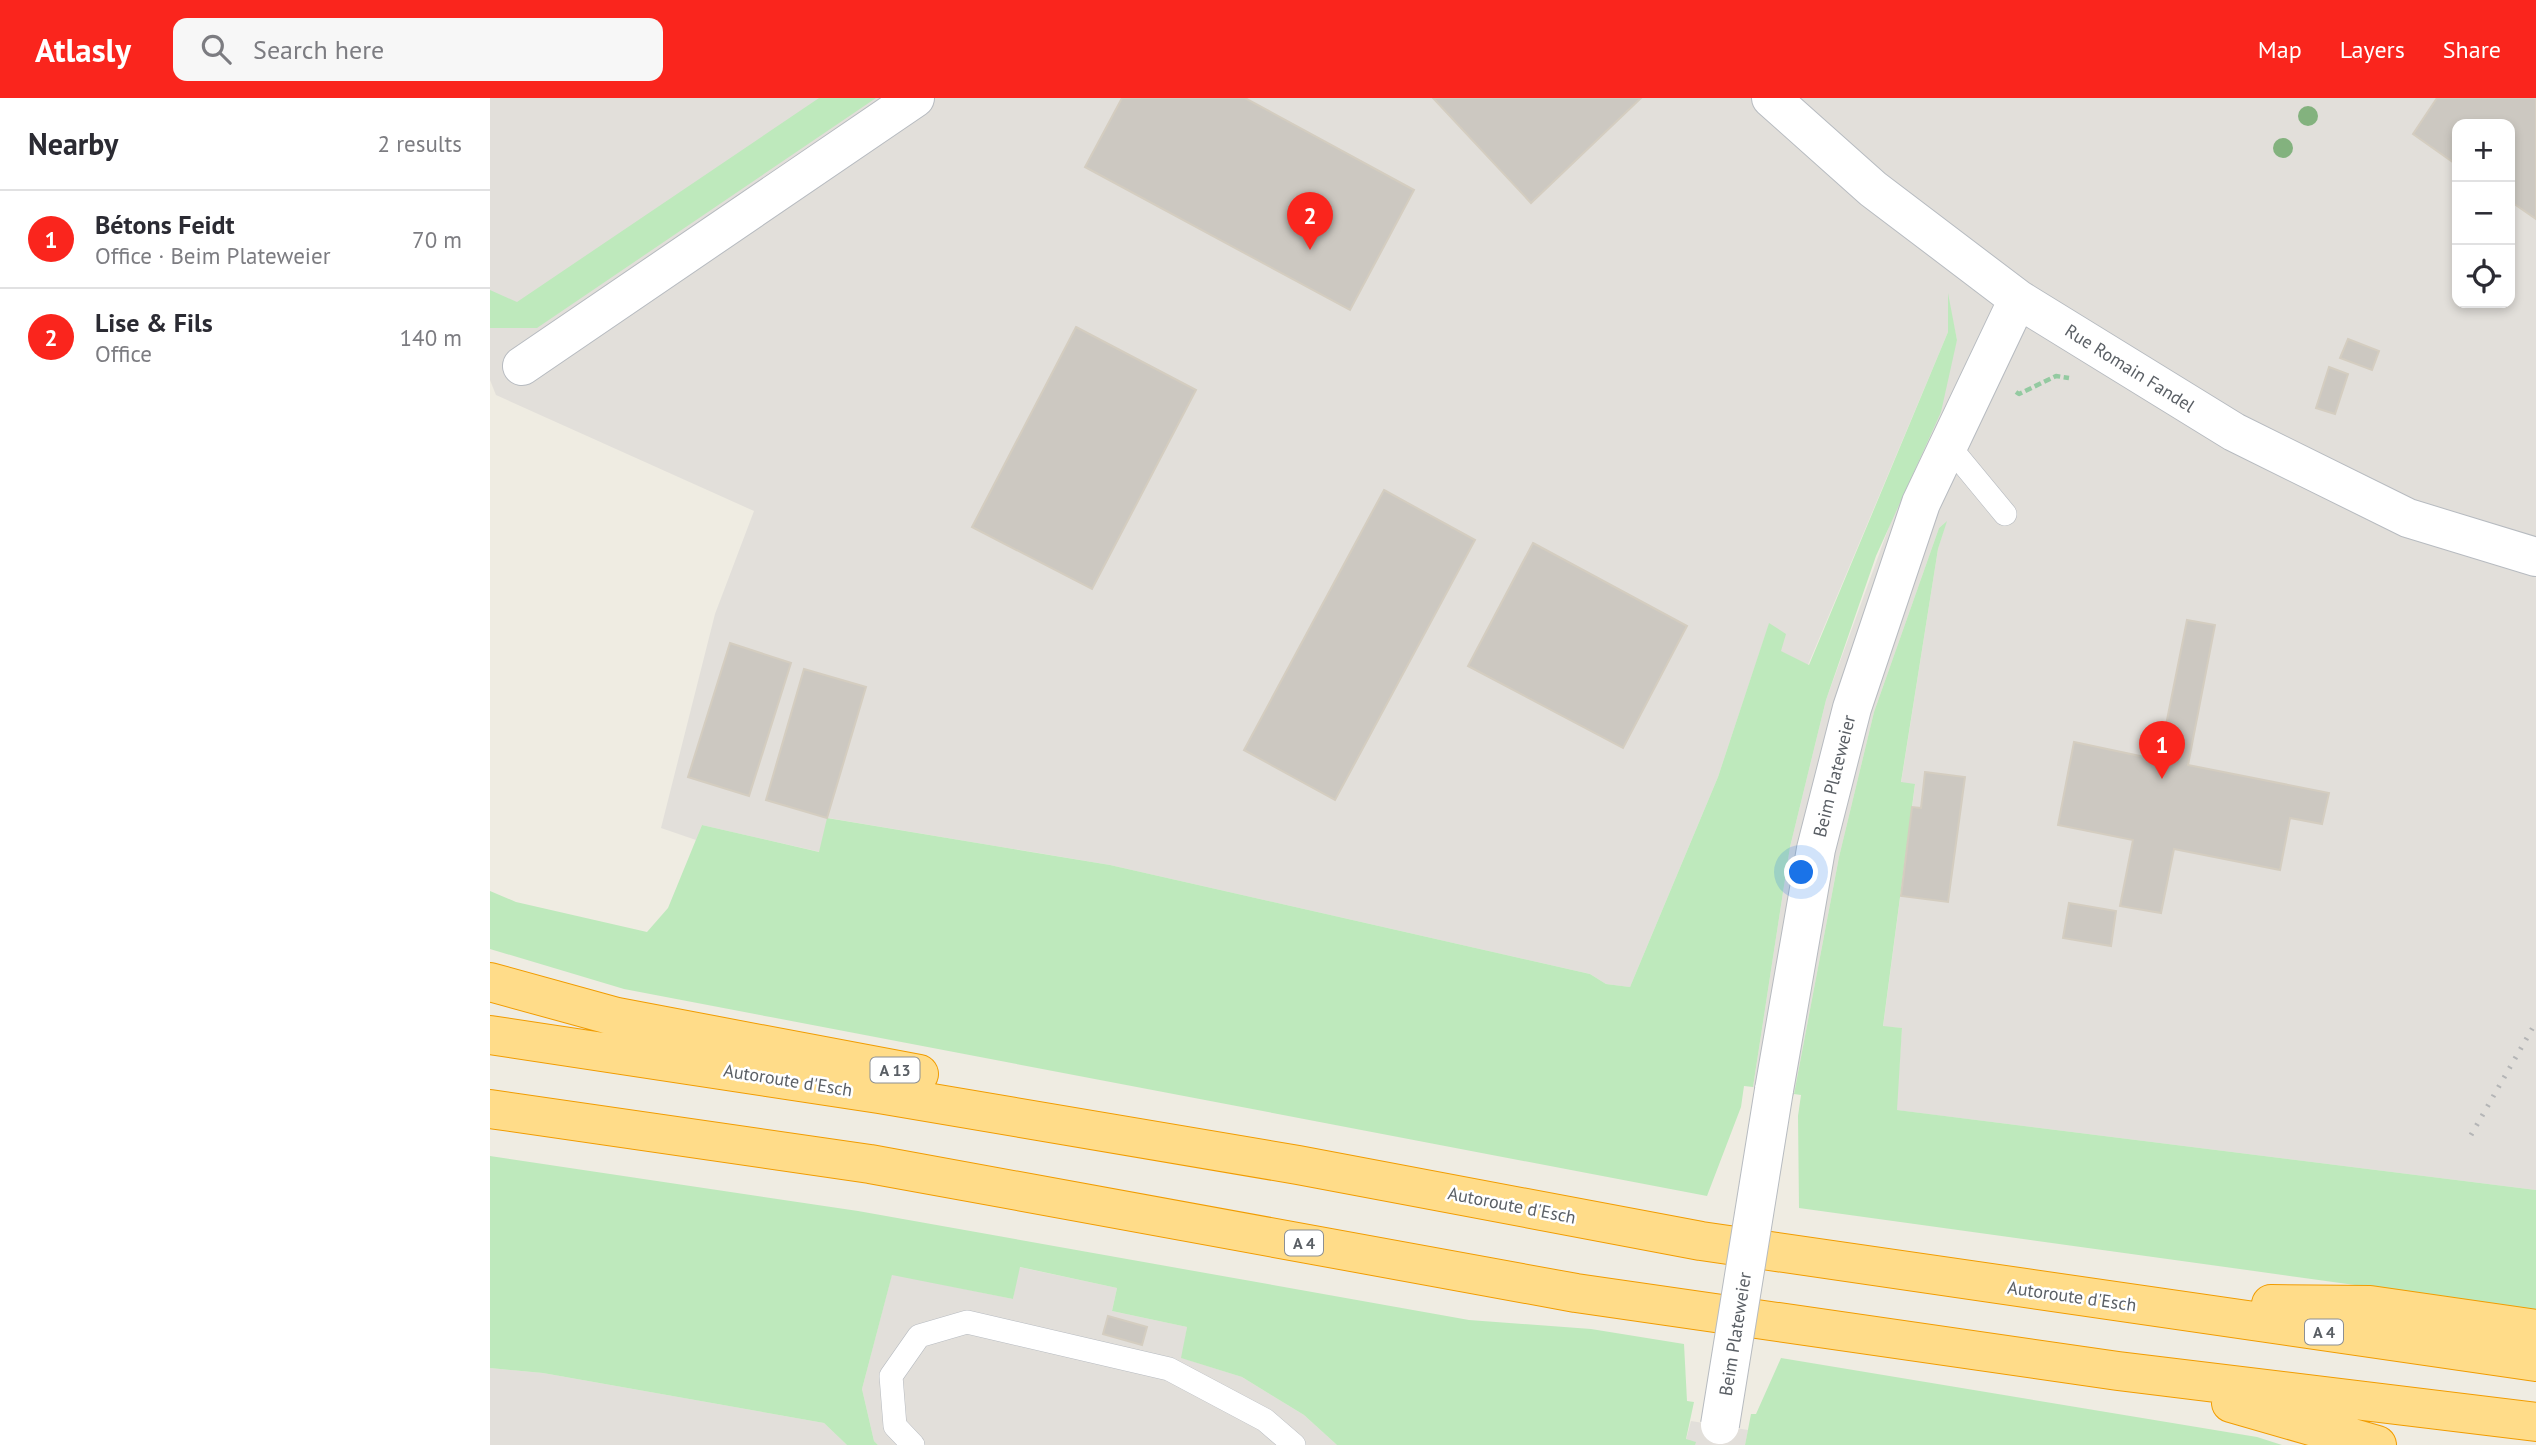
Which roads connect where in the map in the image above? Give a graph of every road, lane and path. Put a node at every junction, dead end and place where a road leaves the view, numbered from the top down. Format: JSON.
{"nodes":[{"id":1,"x":915,"y":98,"type":"edge"},
{"id":2,"x":1771,"y":98,"type":"edge"},
{"id":3,"x":2018,"y":299,"type":"junction"},
{"id":4,"x":522,"y":366,"type":"dead end"},
{"id":5,"x":1948,"y":445,"type":"junction"},
{"id":6,"x":2005,"y":514,"type":"dead end"},
{"id":7,"x":2536,"y":557,"type":"edge"},
{"id":8,"x":490,"y":982,"type":"edge"},
{"id":9,"x":490,"y":1035,"type":"edge"},
{"id":10,"x":490,"y":1109,"type":"edge"},
{"id":11,"x":1298,"y":1165,"type":"junction"},
{"id":12,"x":2112,"y":1302,"type":"junction"},
{"id":13,"x":2536,"y":1329,"type":"edge"},
{"id":14,"x":2536,"y":1362,"type":"edge"},
{"id":15,"x":2118,"y":1371,"type":"junction"},
{"id":16,"x":2536,"y":1422,"type":"edge"},
{"id":17,"x":1718,"y":1435,"type":"edge"},
{"id":18,"x":913,"y":1445,"type":"edge"},
{"id":19,"x":1294,"y":1445,"type":"edge"},
{"id":20,"x":2377,"y":1445,"type":"edge"}],
"edges":[{"from":1,"to":4,"type":"street"},
{"from":2,"to":3,"type":"street","name":"Rue Romain Fandel"},
{"from":3,"to":5,"type":"street","name":"Beim Plateweier"},
{"from":3,"to":7,"type":"street","name":"Rue Romain Fandel"},
{"from":5,"to":6,"type":"lane"},
{"from":5,"to":17,"type":"street","name":"Beim Plateweier","bridge":true},
{"from":8,"to":11,"type":"highway","number":"A 13"},
{"from":9,"to":11,"type":"highway","name":"Autoroute d'Esch","number":"A 4"},
{"from":10,"to":15,"type":"highway","number":"A 4"},
{"from":11,"to":12,"type":"highway","name":"Autoroute d'Esch","number":"A 4"},
{"from":12,"to":13,"type":"highway","number":"A 4"},
{"from":12,"to":14,"type":"highway","name":"Autoroute d'Esch","number":"A 4"},
{"from":15,"to":16,"type":"highway","number":"A 4"},
{"from":15,"to":20,"type":"highway","number":"A 4"},
{"from":18,"to":19,"type":"lane"}]}
